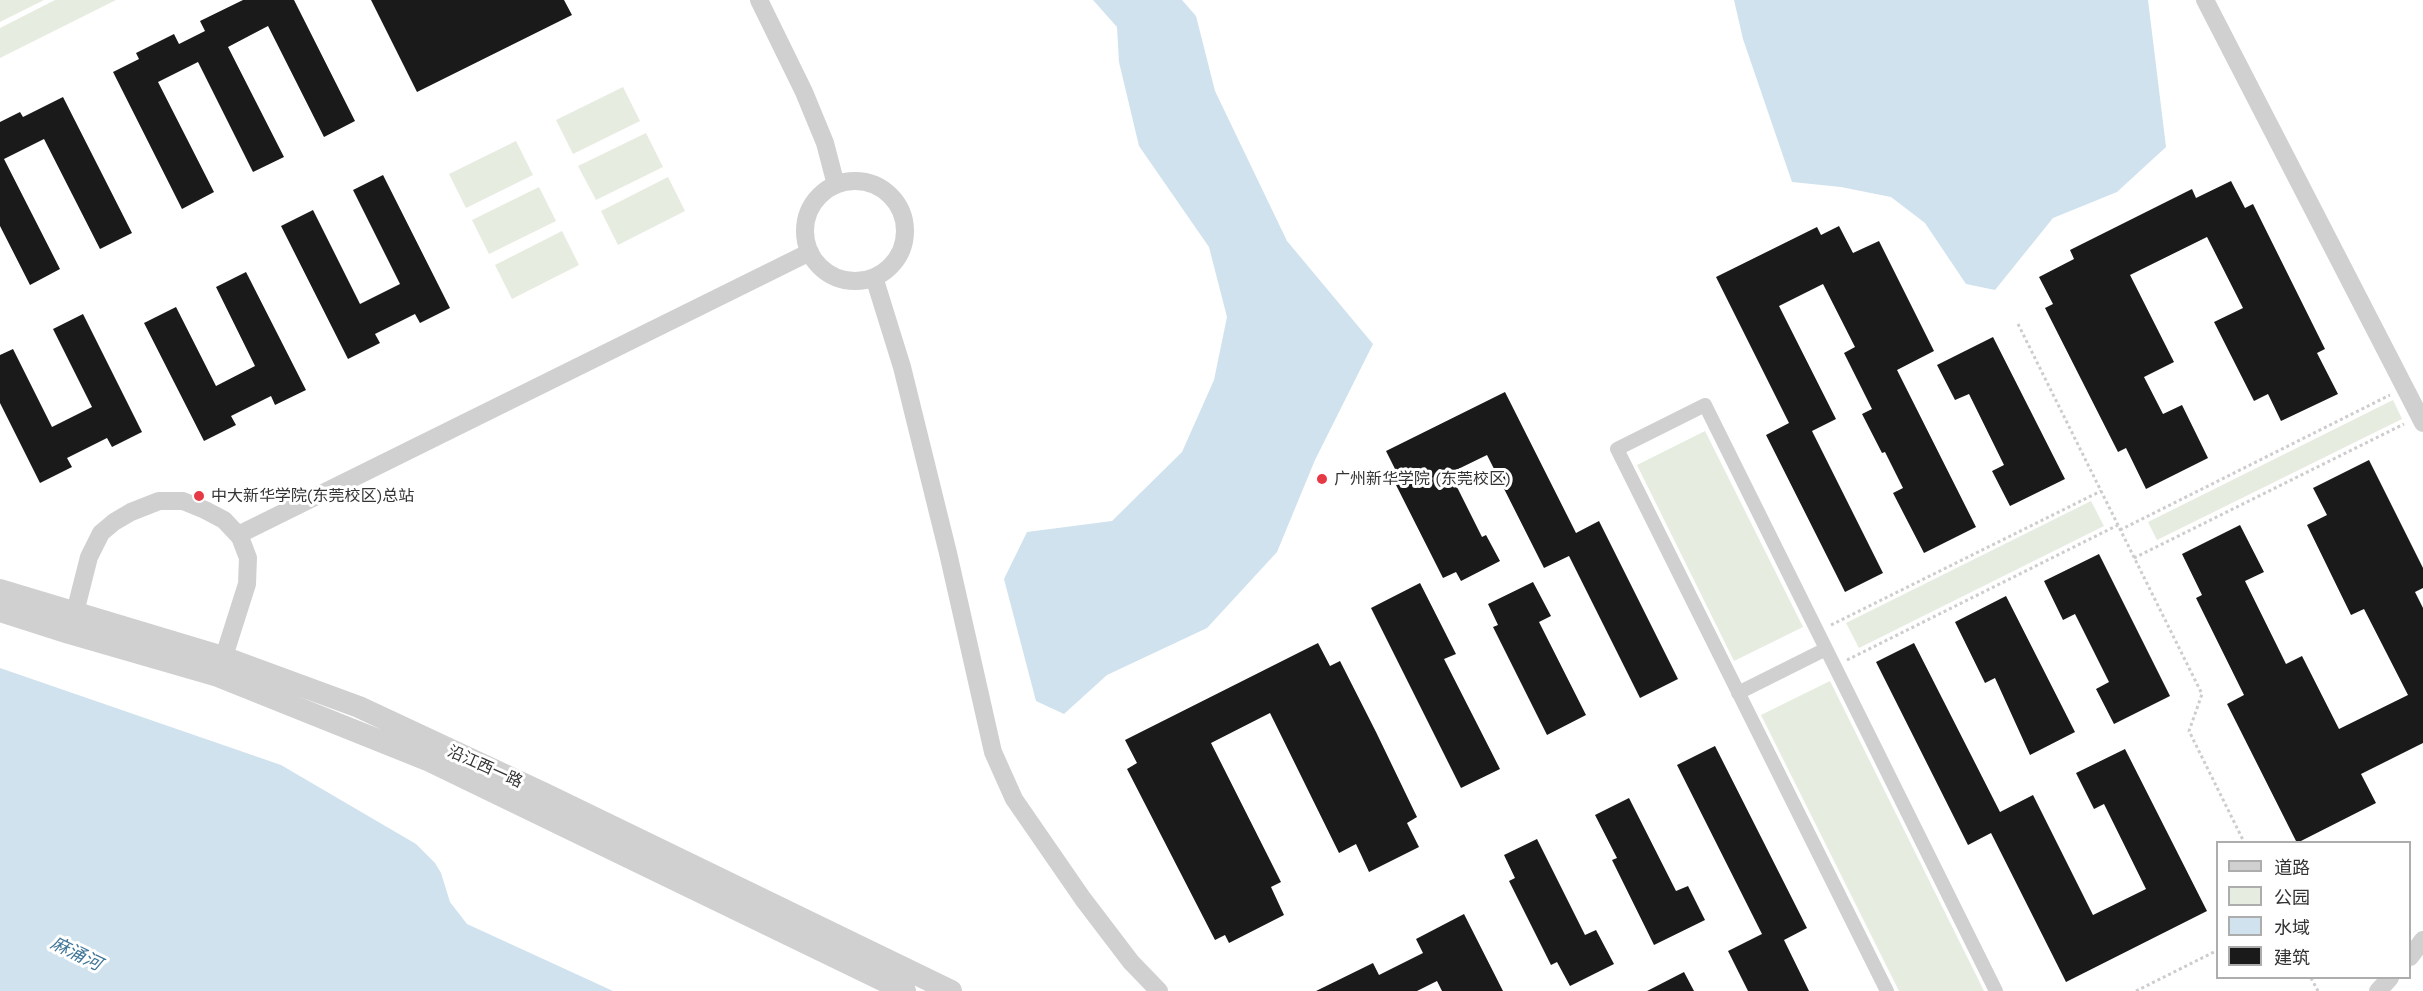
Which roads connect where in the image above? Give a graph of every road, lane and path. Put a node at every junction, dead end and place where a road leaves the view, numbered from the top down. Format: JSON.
{"nodes":[{"id":1,"x":759,"y":0,"type":"edge"},
{"id":2,"x":2205,"y":0,"type":"edge"},
{"id":3,"x":836,"y":185,"type":"junction"},
{"id":4,"x":810,"y":252,"type":"junction"},
{"id":5,"x":874,"y":277,"type":"junction"},
{"id":6,"x":2018,"y":324,"type":"dead end"},
{"id":7,"x":2405,"y":388,"type":"junction"},
{"id":8,"x":2421,"y":420,"type":"edge"},
{"id":9,"x":2101,"y":491,"type":"junction"},
{"id":10,"x":2118,"y":525,"type":"junction"},
{"id":11,"x":2120,"y":530,"type":"junction"},
{"id":12,"x":238,"y":535,"type":"junction"},
{"id":13,"x":2134,"y":558,"type":"junction"},
{"id":14,"x":0,"y":590,"type":"edge"},
{"id":15,"x":0,"y":610,"type":"edge"},
{"id":16,"x":72,"y":624,"type":"junction"},
{"id":17,"x":1817,"y":632,"type":"junction"},
{"id":18,"x":1826,"y":649,"type":"junction"},
{"id":19,"x":1835,"y":666,"type":"junction"},
{"id":20,"x":221,"y":667,"type":"junction"},
{"id":21,"x":1738,"y":693,"type":"junction"},
{"id":22,"x":2243,"y":841,"type":"edge"},
{"id":23,"x":2423,"y":940,"type":"edge"},
{"id":24,"x":2216,"y":951,"type":"edge"},
{"id":25,"x":2411,"y":955,"type":"edge"},
{"id":26,"x":2389,"y":979,"type":"edge"},
{"id":27,"x":905,"y":991,"type":"edge"},
{"id":28,"x":951,"y":991,"type":"edge"},
{"id":29,"x":1159,"y":991,"type":"edge"},
{"id":30,"x":1887,"y":991,"type":"edge"},
{"id":31,"x":1996,"y":991,"type":"edge"},
{"id":32,"x":2136,"y":991,"type":"edge"},
{"id":33,"x":2378,"y":991,"type":"edge"}],
"edges":[{"from":1,"to":3,"type":"street"},
{"from":2,"to":7,"type":"street"},
{"from":3,"to":4,"type":"street"},
{"from":3,"to":5,"type":"street"},
{"from":4,"to":5,"type":"street"},
{"from":4,"to":12,"type":"street"},
{"from":5,"to":29,"type":"street"},
{"from":6,"to":9,"type":"path"},
{"from":7,"to":8,"type":"street"},
{"from":7,"to":11,"type":"path"},
{"from":8,"to":13,"type":"path"},
{"from":9,"to":10,"type":"path"},
{"from":9,"to":17,"type":"path"},
{"from":10,"to":11,"type":"path"},
{"from":10,"to":19,"type":"path"},
{"from":11,"to":13,"type":"path"},
{"from":12,"to":16,"type":"street"},
{"from":12,"to":20,"type":"street"},
{"from":13,"to":22,"type":"path"},
{"from":14,"to":16,"type":"street","name":"沿江西一路"},
{"from":15,"to":16,"type":"street","name":"沿江西一路"},
{"from":16,"to":20,"type":"street","name":"沿江西一路"},
{"from":17,"to":18,"type":"street"},
{"from":17,"to":21,"type":"street"},
{"from":18,"to":19,"type":"street"},
{"from":18,"to":21,"type":"street"},
{"from":19,"to":31,"type":"street"},
{"from":20,"to":27,"type":"street","name":"沿江西一路"},
{"from":20,"to":28,"type":"street","name":"沿江西一路"},
{"from":21,"to":30,"type":"street"},
{"from":23,"to":25,"type":"street"},
{"from":24,"to":32,"type":"path"},
{"from":26,"to":33,"type":"street"}]}
